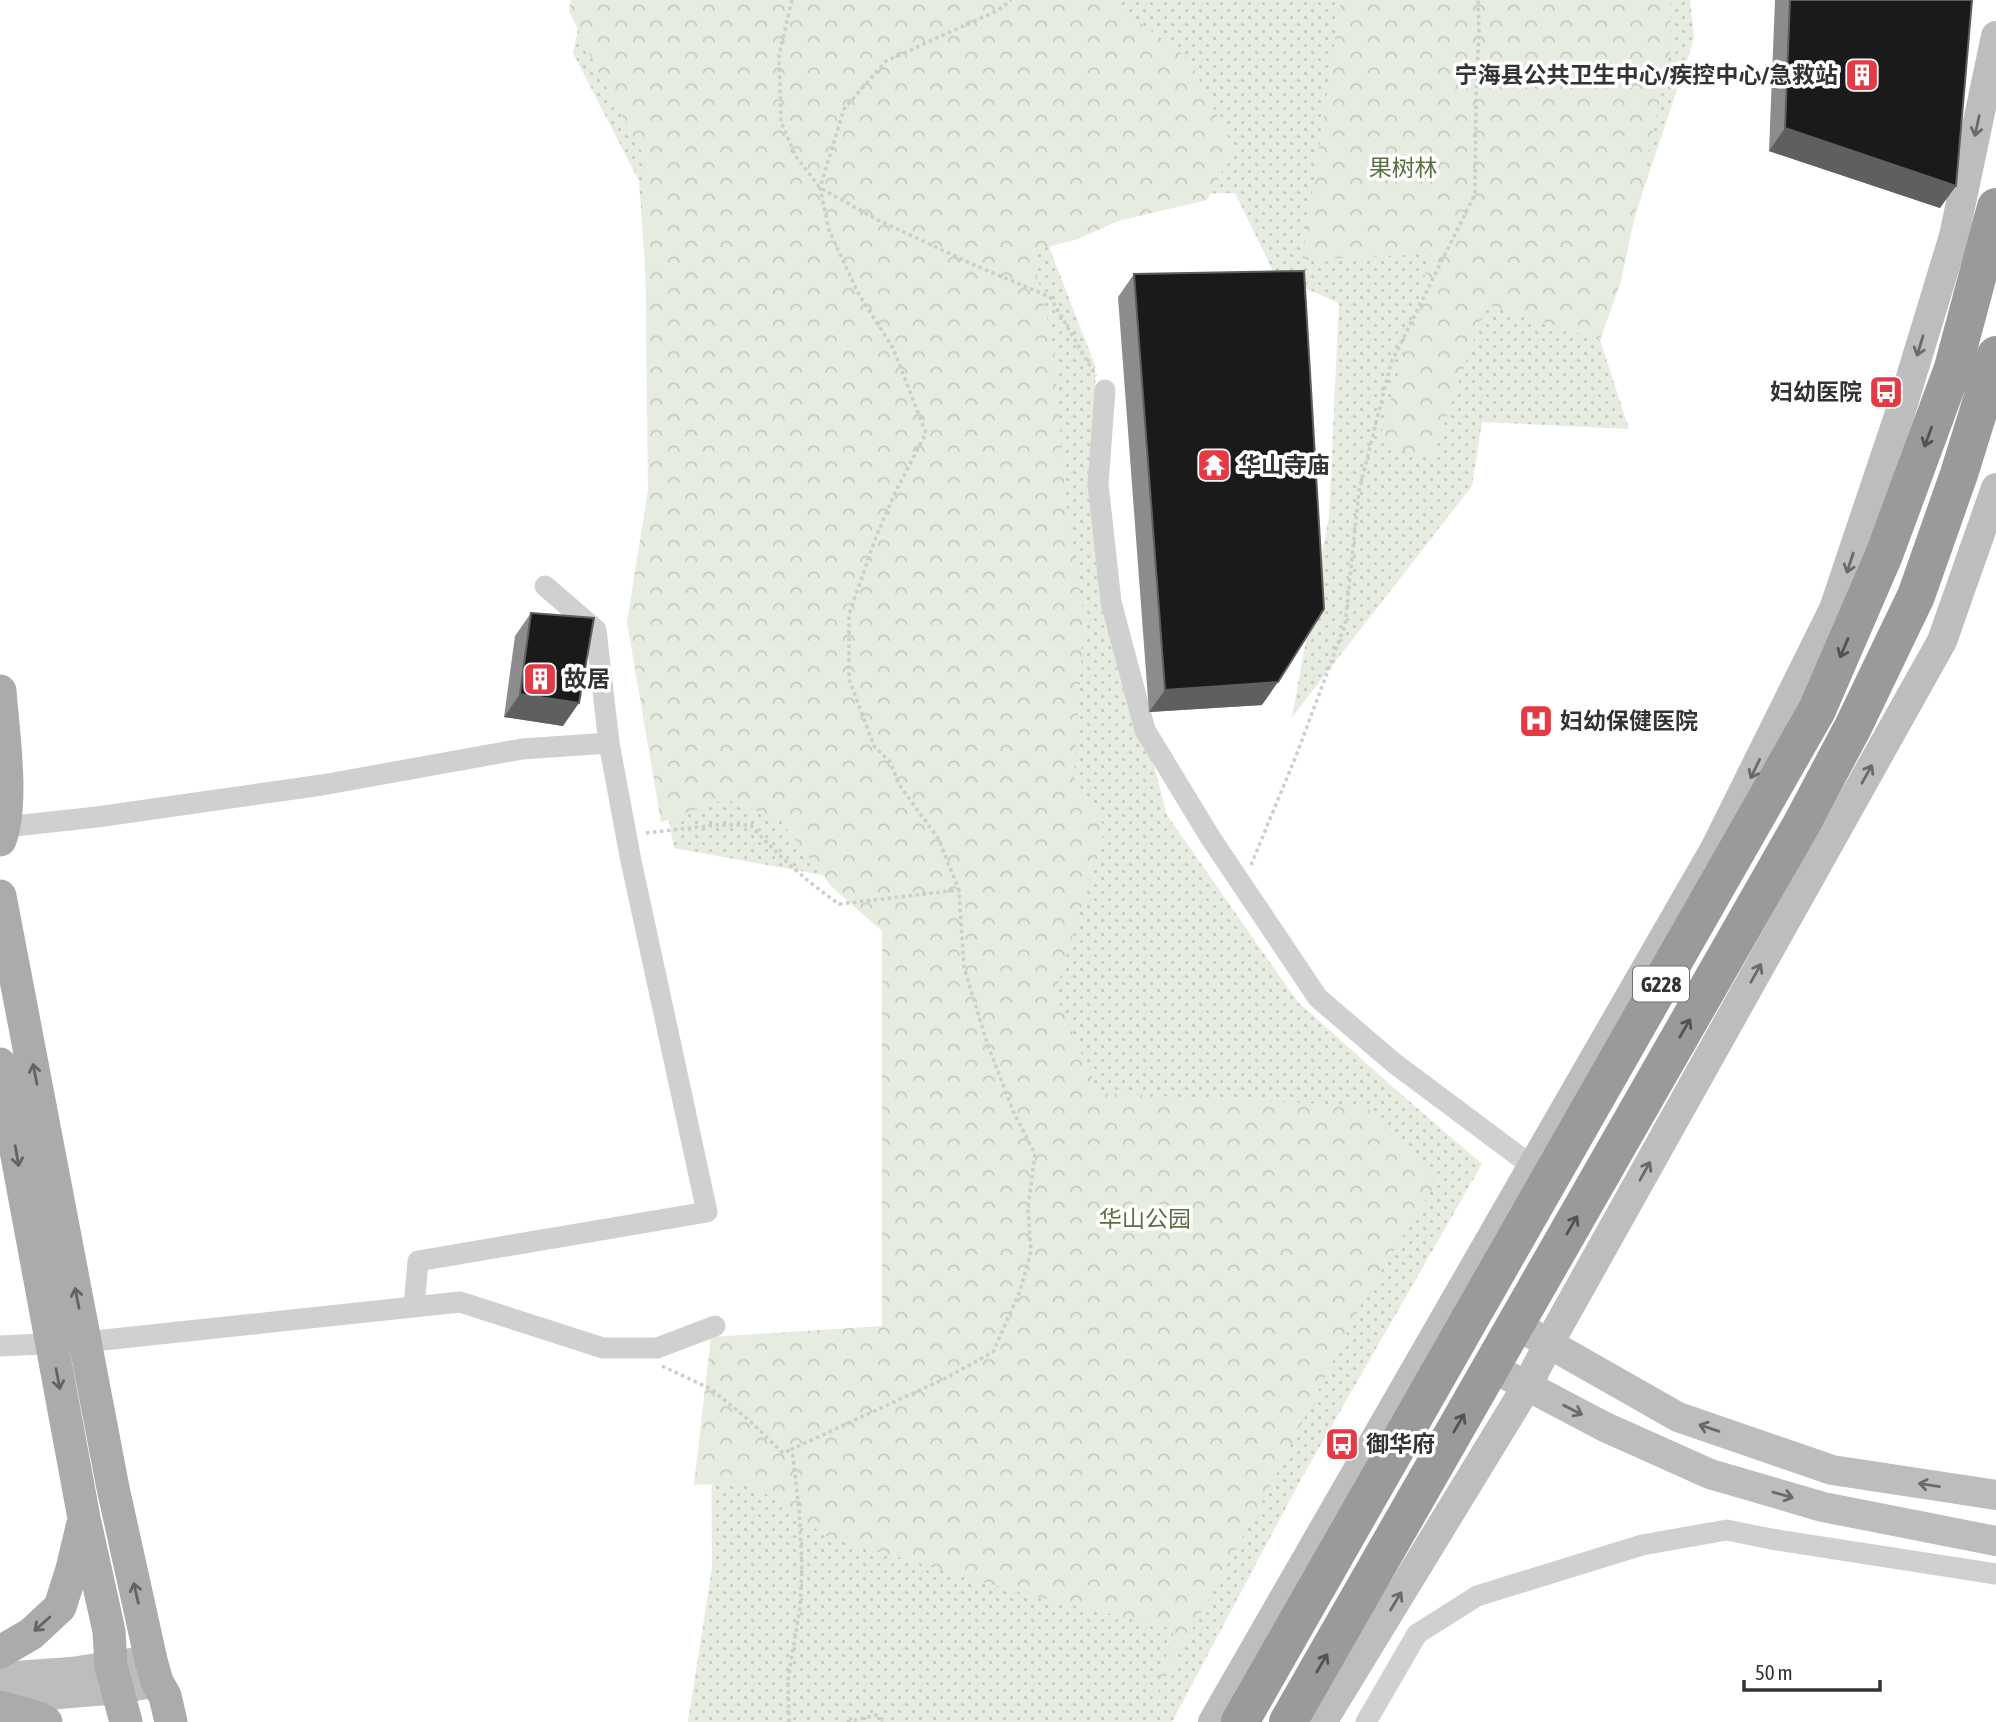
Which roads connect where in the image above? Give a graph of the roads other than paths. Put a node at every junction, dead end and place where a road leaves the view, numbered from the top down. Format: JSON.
{"nodes":[{"id":1,"x":1996,"y":36,"type":"edge"},
{"id":2,"x":1996,"y":207,"type":"edge"},
{"id":3,"x":1979,"y":242,"type":"edge"},
{"id":4,"x":1996,"y":355,"type":"edge"},
{"id":5,"x":1105,"y":390,"type":"road end"},
{"id":6,"x":1996,"y":488,"type":"edge"},
{"id":7,"x":545,"y":586,"type":"dead end"},
{"id":8,"x":0,"y":691,"type":"edge"},
{"id":9,"x":610,"y":743,"type":"junction"},
{"id":10,"x":2,"y":833,"type":"edge"},
{"id":11,"x":0,"y":896,"type":"edge"},
{"id":12,"x":0,"y":1064,"type":"edge"},
{"id":13,"x":1532,"y":1166,"type":"junction"},
{"id":14,"x":414,"y":1307,"type":"junction"},
{"id":15,"x":1515,"y":1324,"type":"junction"},
{"id":16,"x":715,"y":1326,"type":"dead end"},
{"id":17,"x":85,"y":1342,"type":"junction"},
{"id":18,"x":51,"y":1343,"type":"junction"},
{"id":19,"x":1549,"y":1343,"type":"junction"},
{"id":20,"x":0,"y":1346,"type":"edge"},
{"id":21,"x":1491,"y":1368,"type":"junction"},
{"id":22,"x":1527,"y":1386,"type":"junction"},
{"id":23,"x":1996,"y":1495,"type":"edge"},
{"id":24,"x":84,"y":1518,"type":"junction"},
{"id":25,"x":1996,"y":1541,"type":"edge"},
{"id":26,"x":1996,"y":1574,"type":"edge"},
{"id":27,"x":0,"y":1652,"type":"edge"},
{"id":28,"x":154,"y":1671,"type":"junction"},
{"id":29,"x":0,"y":1677,"type":"edge"},
{"id":30,"x":115,"y":1678,"type":"junction"},
{"id":31,"x":0,"y":1699,"type":"edge"},
{"id":32,"x":0,"y":1707,"type":"edge"},
{"id":33,"x":46,"y":1722,"type":"edge"},
{"id":34,"x":126,"y":1722,"type":"edge"},
{"id":35,"x":171,"y":1722,"type":"edge"},
{"id":36,"x":1213,"y":1722,"type":"edge"},
{"id":37,"x":1240,"y":1722,"type":"edge"},
{"id":38,"x":1288,"y":1722,"type":"edge"},
{"id":39,"x":1322,"y":1722,"type":"edge"},
{"id":40,"x":1366,"y":1722,"type":"edge"}],
"edges":[{"from":1,"to":3,"type":"street","one_way":true},
{"from":2,"to":3,"type":"highway","number":"G228"},
{"from":3,"to":13,"type":"street","one_way":true},
{"from":3,"to":37,"type":"highway","number":"G228","one_way":true},
{"from":15,"to":4,"type":"highway","number":"G228","one_way":true},
{"from":5,"to":13,"type":"street"},
{"from":19,"to":6,"type":"street","one_way":true},
{"from":7,"to":9,"type":"street"},
{"from":8,"to":10,"type":"main road"},
{"from":9,"to":10,"type":"street"},
{"from":9,"to":14,"type":"street"},
{"from":17,"to":11,"type":"main road","one_way":true},
{"from":12,"to":18,"type":"main road","one_way":true},
{"from":13,"to":36,"type":"street"},
{"from":14,"to":16,"type":"street"},
{"from":14,"to":17,"type":"street"},
{"from":15,"to":19,"type":"street"},
{"from":15,"to":21,"type":"highway","number":"G228"},
{"from":17,"to":18,"type":"street"},
{"from":28,"to":17,"type":"main road","one_way":true},
{"from":18,"to":20,"type":"street"},
{"from":18,"to":24,"type":"main road","one_way":true},
{"from":19,"to":22,"type":"street"},
{"from":23,"to":19,"type":"street","one_way":true},
{"from":21,"to":22,"type":"street"},
{"from":38,"to":21,"type":"highway","number":"G228","one_way":true},
{"from":22,"to":25,"type":"street","one_way":true},
{"from":39,"to":22,"type":"street","one_way":true},
{"from":24,"to":27,"type":"main road","one_way":true},
{"from":24,"to":30,"type":"main road"},
{"from":26,"to":40,"type":"street"},
{"from":28,"to":30,"type":"street"},
{"from":28,"to":35,"type":"main road"},
{"from":29,"to":30,"type":"street"},
{"from":30,"to":31,"type":"street"},
{"from":30,"to":34,"type":"main road"},
{"from":32,"to":33,"type":"main road"}]}
